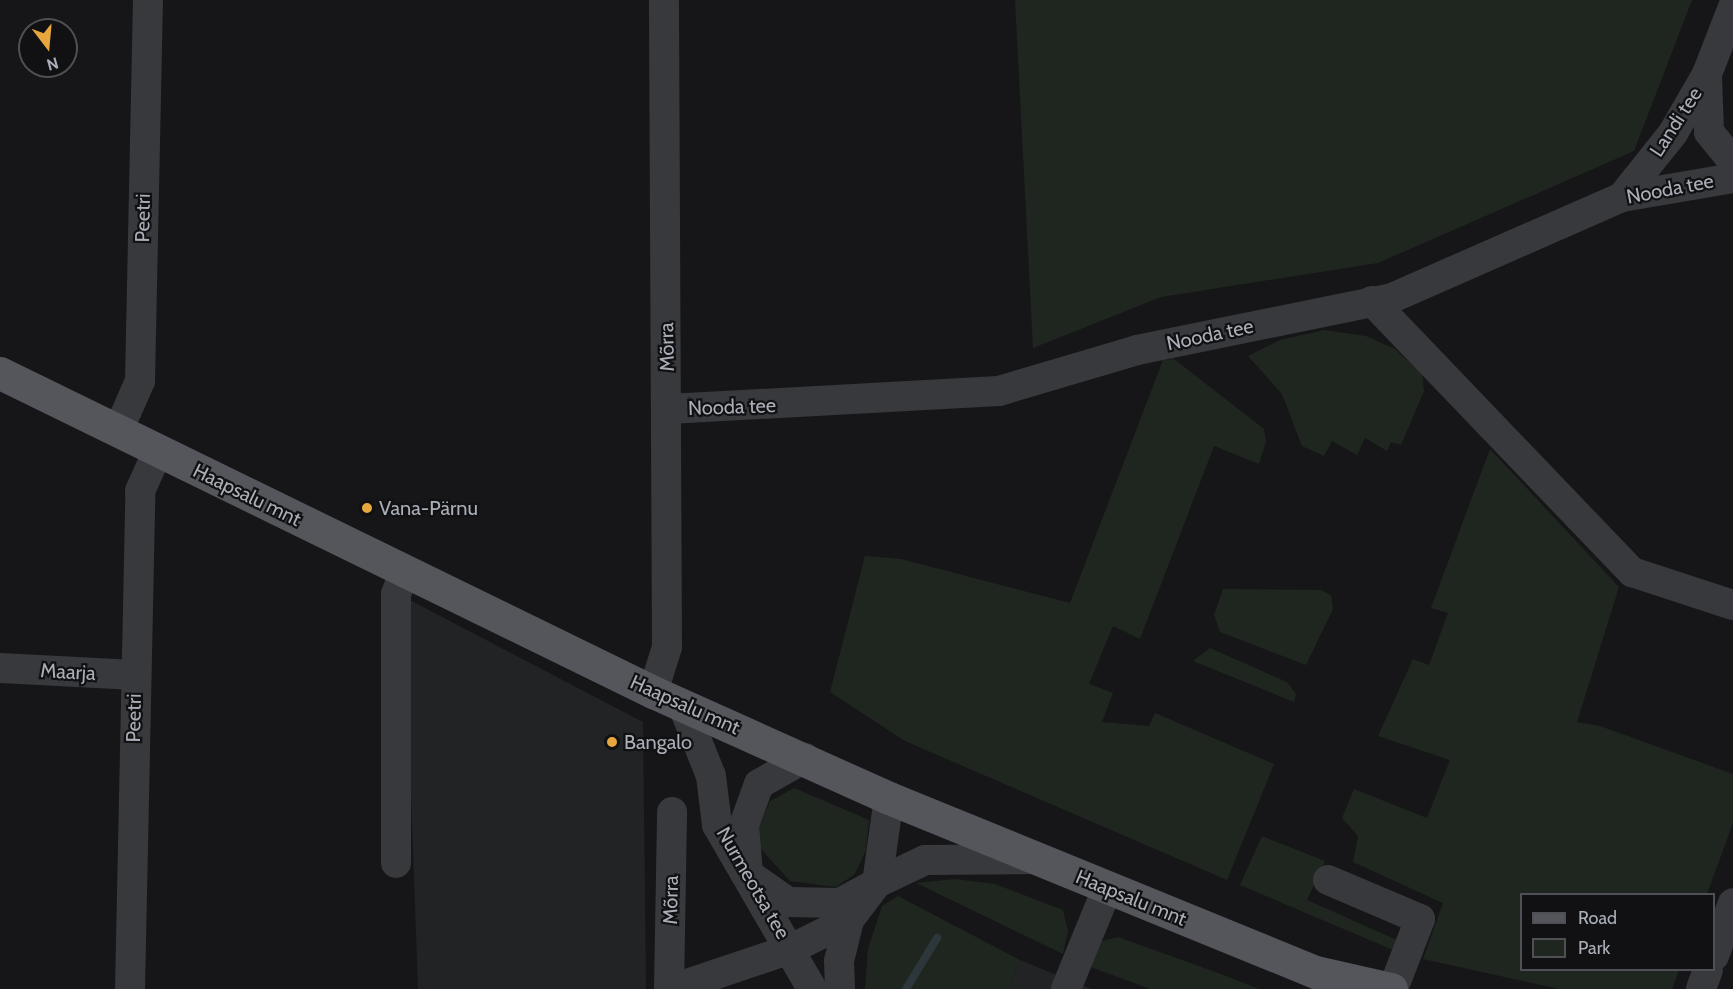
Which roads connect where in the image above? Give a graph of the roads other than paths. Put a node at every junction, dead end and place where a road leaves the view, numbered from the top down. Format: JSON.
{"nodes":[{"id":1,"x":148,"y":0,"type":"edge"},
{"id":2,"x":664,"y":0,"type":"edge"},
{"id":3,"x":1733,"y":7,"type":"edge"},
{"id":4,"x":1707,"y":74,"type":"junction"},
{"id":5,"x":1733,"y":162,"type":"edge"},
{"id":6,"x":1733,"y":178,"type":"edge"},
{"id":7,"x":1622,"y":196,"type":"junction"},
{"id":8,"x":1372,"y":301,"type":"junction"},
{"id":9,"x":0,"y":373,"type":"edge"},
{"id":10,"x":668,"y":410,"type":"junction"},
{"id":11,"x":118,"y":431,"type":"junction"},
{"id":12,"x":158,"y":451,"type":"junction"},
{"id":13,"x":404,"y":573,"type":"junction"},
{"id":14,"x":1733,"y":605,"type":"edge"},
{"id":15,"x":0,"y":668,"type":"edge"},
{"id":16,"x":135,"y":675,"type":"junction"},
{"id":17,"x":653,"y":692,"type":"junction"},
{"id":18,"x":683,"y":706,"type":"junction"},
{"id":19,"x":805,"y":758,"type":"junction"},
{"id":20,"x":889,"y":798,"type":"junction"},
{"id":21,"x":672,"y":812,"type":"dead end"},
{"id":22,"x":1035,"y":859,"type":"junction"},
{"id":23,"x":396,"y":863,"type":"dead end"},
{"id":24,"x":748,"y":874,"type":"junction"},
{"id":25,"x":1328,"y":880,"type":"dead end"},
{"id":26,"x":877,"y":883,"type":"junction"},
{"id":27,"x":1107,"y":889,"type":"junction"},
{"id":28,"x":1733,"y":903,"type":"edge"},
{"id":29,"x":849,"y":920,"type":"junction"},
{"id":30,"x":791,"y":949,"type":"junction"},
{"id":31,"x":1715,"y":951,"type":"edge"},
{"id":32,"x":1707,"y":971,"type":"edge"},
{"id":33,"x":1316,"y":972,"type":"junction"},
{"id":34,"x":130,"y":989,"type":"edge"},
{"id":35,"x":671,"y":989,"type":"edge"},
{"id":36,"x":812,"y":989,"type":"edge"},
{"id":37,"x":840,"y":989,"type":"edge"},
{"id":38,"x":1066,"y":989,"type":"edge"},
{"id":39,"x":1347,"y":989,"type":"edge"},
{"id":40,"x":1392,"y":989,"type":"edge"},
{"id":41,"x":1701,"y":989,"type":"edge"}],
"edges":[{"from":1,"to":11,"type":"street","name":"Peetri"},
{"from":2,"to":10,"type":"street","name":"Mõrra"},
{"from":3,"to":4,"type":"street","name":"Landi tee"},
{"from":4,"to":5,"type":"street","name":"Landi tee"},
{"from":4,"to":7,"type":"street","name":"Landi tee"},
{"from":6,"to":7,"type":"street","name":"Nooda tee"},
{"from":7,"to":8,"type":"street","name":"Nooda tee"},
{"from":8,"to":10,"type":"street","name":"Nooda tee"},
{"from":8,"to":14,"type":"street"},
{"from":9,"to":11,"type":"main road","name":"Haapsalu mnt"},
{"from":10,"to":17,"type":"street","name":"Mõrra"},
{"from":11,"to":12,"type":"main road","name":"Haapsalu mnt"},
{"from":12,"to":13,"type":"main road","name":"Haapsalu mnt"},
{"from":12,"to":16,"type":"street","name":"Peetri"},
{"from":13,"to":17,"type":"main road","name":"Haapsalu mnt"},
{"from":13,"to":23,"type":"street"},
{"from":15,"to":16,"type":"street","name":"Maarja"},
{"from":16,"to":34,"type":"street","name":"Peetri"},
{"from":17,"to":18,"type":"main road","name":"Haapsalu mnt"},
{"from":18,"to":19,"type":"main road","name":"Haapsalu mnt"},
{"from":18,"to":24,"type":"street","name":"Nurmeotsa tee"},
{"from":19,"to":20,"type":"main road","name":"Haapsalu mnt"},
{"from":19,"to":24,"type":"street"},
{"from":20,"to":22,"type":"main road","name":"Haapsalu mnt"},
{"from":20,"to":26,"type":"street"},
{"from":21,"to":35,"type":"street","name":"Mõrra"},
{"from":22,"to":26,"type":"street"},
{"from":22,"to":27,"type":"main road","name":"Haapsalu mnt"},
{"from":24,"to":26,"type":"street"},
{"from":24,"to":30,"type":"street","name":"Nurmeotsa tee"},
{"from":25,"to":40,"type":"street"},
{"from":26,"to":29,"type":"street"},
{"from":27,"to":33,"type":"main road","name":"Haapsalu mnt"},
{"from":27,"to":38,"type":"street"},
{"from":28,"to":31,"type":"street"},
{"from":29,"to":30,"type":"street"},
{"from":29,"to":37,"type":"street"},
{"from":30,"to":35,"type":"street"},
{"from":30,"to":36,"type":"street","name":"Nurmeotsa tee"},
{"from":32,"to":41,"type":"street"},
{"from":33,"to":39,"type":"main road"},
{"from":33,"to":40,"type":"main road","name":"Haapsalu mnt"}]}
